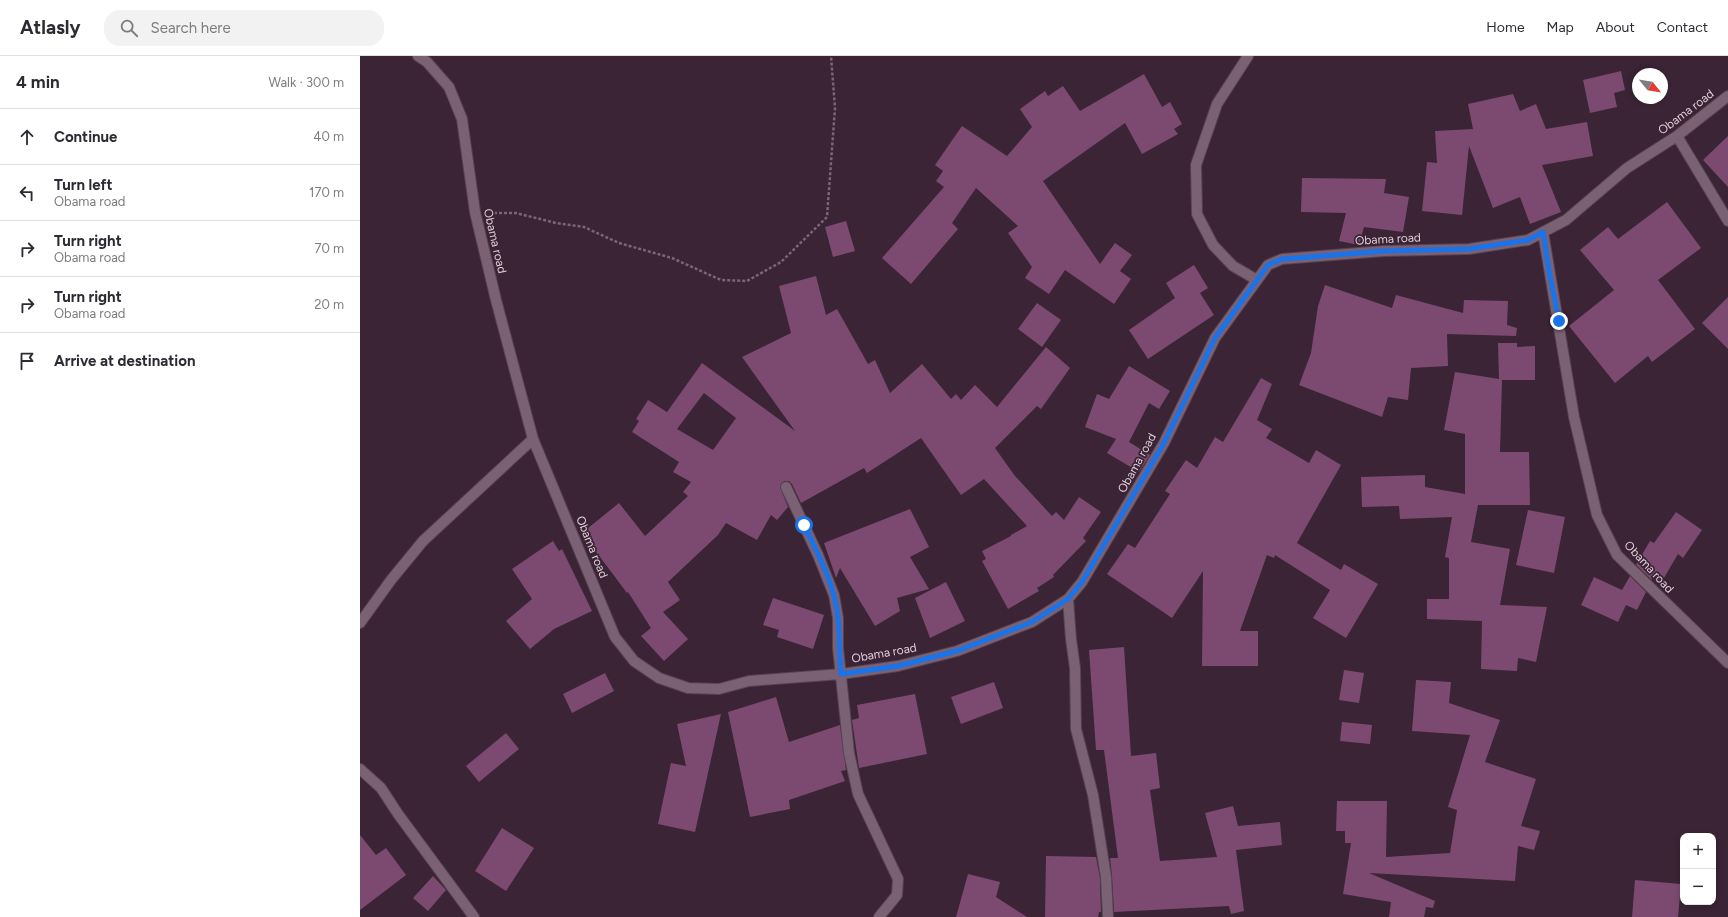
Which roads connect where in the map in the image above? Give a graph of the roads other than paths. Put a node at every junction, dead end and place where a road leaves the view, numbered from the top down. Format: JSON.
{"nodes":[{"id":1,"x":418,"y":56,"type":"edge"},
{"id":2,"x":1248,"y":56,"type":"edge"},
{"id":3,"x":1728,"y":96,"type":"edge"},
{"id":4,"x":1677,"y":136,"type":"junction"},
{"id":5,"x":1728,"y":221,"type":"edge"},
{"id":6,"x":1543,"y":232,"type":"junction"},
{"id":7,"x":1257,"y":280,"type":"junction"},
{"id":8,"x":533,"y":439,"type":"junction"},
{"id":9,"x":786,"y":487,"type":"dead end"},
{"id":10,"x":1068,"y":599,"type":"junction"},
{"id":11,"x":360,"y":623,"type":"edge"},
{"id":12,"x":1728,"y":663,"type":"edge"},
{"id":13,"x":841,"y":674,"type":"junction"},
{"id":14,"x":360,"y":769,"type":"edge"},
{"id":15,"x":474,"y":917,"type":"edge"},
{"id":16,"x":879,"y":917,"type":"edge"},
{"id":17,"x":1108,"y":917,"type":"edge"}],
"edges":[{"from":1,"to":8,"type":"street","name":"Obama road"},
{"from":2,"to":7,"type":"street"},
{"from":3,"to":4,"type":"street","name":"Obama road"},
{"from":4,"to":5,"type":"street"},
{"from":4,"to":6,"type":"street","name":"Obama road"},
{"from":6,"to":7,"type":"street","name":"Obama road"},
{"from":6,"to":12,"type":"street","name":"Obama road"},
{"from":7,"to":10,"type":"street","name":"Obama road"},
{"from":8,"to":11,"type":"street"},
{"from":8,"to":13,"type":"street","name":"Obama road"},
{"from":9,"to":13,"type":"street"},
{"from":10,"to":13,"type":"street","name":"Obama road"},
{"from":10,"to":17,"type":"street"},
{"from":13,"to":16,"type":"street"},
{"from":14,"to":15,"type":"street"}]}
